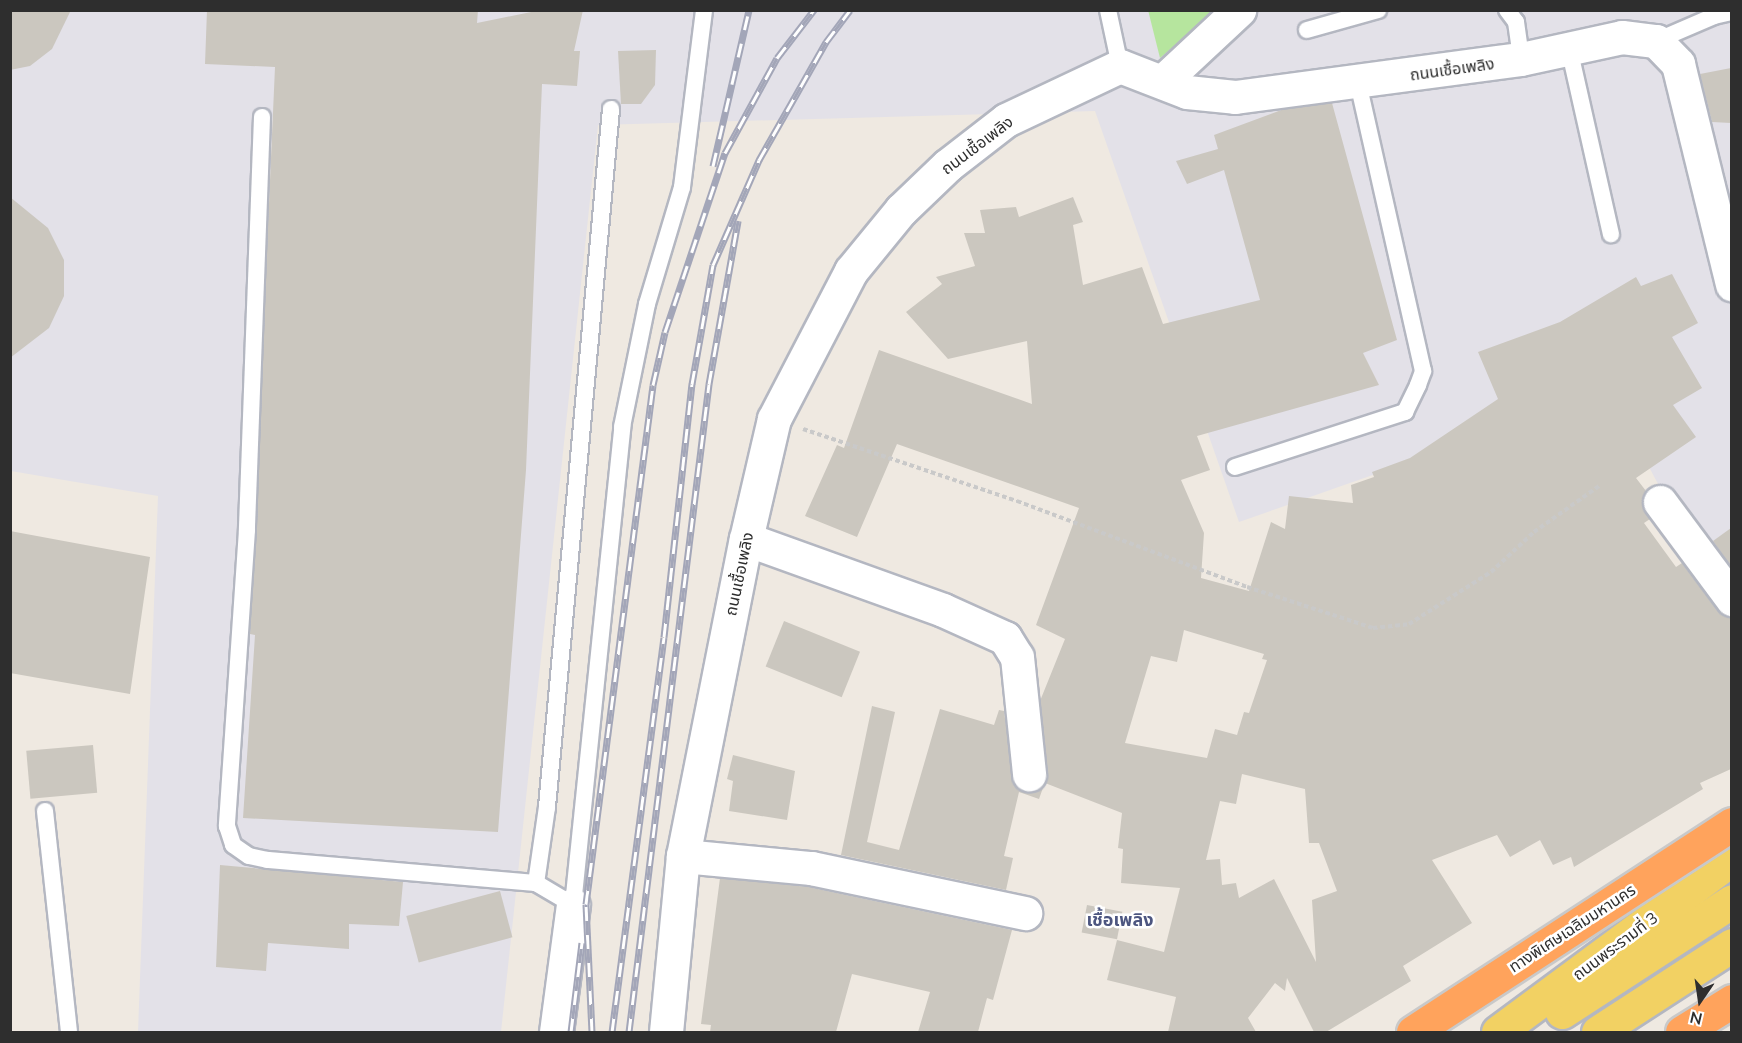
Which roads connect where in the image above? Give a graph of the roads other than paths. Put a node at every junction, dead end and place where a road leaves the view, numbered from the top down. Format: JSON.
{"nodes":[{"id":1,"x":704,"y":10,"type":"edge"},
{"id":2,"x":1108,"y":10,"type":"edge"},
{"id":3,"x":1239,"y":10,"type":"edge"},
{"id":4,"x":1378,"y":10,"type":"edge"},
{"id":5,"x":1507,"y":10,"type":"edge"},
{"id":6,"x":1731,"y":12,"type":"edge"},
{"id":7,"x":1307,"y":30,"type":"dead end"},
{"id":8,"x":1656,"y":41,"type":"junction"},
{"id":9,"x":1569,"y":48,"type":"junction"},
{"id":10,"x":1521,"y":59,"type":"junction"},
{"id":11,"x":1120,"y":66,"type":"junction"},
{"id":12,"x":1164,"y":80,"type":"junction"},
{"id":13,"x":1358,"y":82,"type":"junction"},
{"id":14,"x":611,"y":109,"type":"dead end"},
{"id":15,"x":262,"y":117,"type":"dead end"},
{"id":16,"x":1611,"y":234,"type":"dead end"},
{"id":17,"x":1731,"y":284,"type":"edge"},
{"id":18,"x":1235,"y":467,"type":"dead end"},
{"id":19,"x":1660,"y":502,"type":"dead end"},
{"id":20,"x":746,"y":539,"type":"junction"},
{"id":21,"x":1731,"y":599,"type":"edge"},
{"id":22,"x":1029,"y":774,"type":"dead end"},
{"id":23,"x":45,"y":811,"type":"dead end"},
{"id":24,"x":1731,"y":824,"type":"edge"},
{"id":25,"x":1731,"y":845,"type":"edge"},
{"id":26,"x":683,"y":856,"type":"junction"},
{"id":27,"x":1731,"y":859,"type":"edge"},
{"id":28,"x":536,"y":883,"type":"junction"},
{"id":29,"x":1731,"y":901,"type":"edge"},
{"id":30,"x":573,"y":905,"type":"junction"},
{"id":31,"x":1025,"y":913,"type":"dead end"},
{"id":32,"x":1731,"y":945,"type":"edge"},
{"id":33,"x":1731,"y":967,"type":"edge"},
{"id":34,"x":1731,"y":995,"type":"edge"},
{"id":35,"x":1731,"y":1001,"type":"edge"},
{"id":36,"x":69,"y":1032,"type":"edge"},
{"id":37,"x":556,"y":1032,"type":"edge"},
{"id":38,"x":666,"y":1032,"type":"edge"},
{"id":39,"x":1401,"y":1032,"type":"edge"},
{"id":40,"x":1413,"y":1032,"type":"edge"},
{"id":41,"x":1498,"y":1032,"type":"edge"},
{"id":42,"x":1530,"y":1032,"type":"edge"},
{"id":43,"x":1598,"y":1032,"type":"edge"},
{"id":44,"x":1620,"y":1032,"type":"edge"},
{"id":45,"x":1684,"y":1032,"type":"edge"}],
"edges":[{"from":1,"to":30,"type":"lane"},
{"from":2,"to":11,"type":"lane"},
{"from":3,"to":12,"type":"street"},
{"from":4,"to":7,"type":"lane"},
{"from":5,"to":10,"type":"lane"},
{"from":6,"to":8,"type":"lane"},
{"from":8,"to":9,"type":"street","name":"ถนนเชื้อเพลิง"},
{"from":8,"to":17,"type":"street"},
{"from":9,"to":10,"type":"street","name":"ถนนเชื้อเพลิง"},
{"from":9,"to":16,"type":"lane"},
{"from":10,"to":13,"type":"street","name":"ถนนเชื้อเพลิง"},
{"from":11,"to":12,"type":"street","name":"ถนนเชื้อเพลิง"},
{"from":11,"to":20,"type":"street","name":"ถนนเชื้อเพลิง"},
{"from":12,"to":13,"type":"street","name":"ถนนเชื้อเพลิง"},
{"from":13,"to":18,"type":"lane"},
{"from":14,"to":28,"type":"lane"},
{"from":15,"to":28,"type":"lane"},
{"from":19,"to":21,"type":"street"},
{"from":20,"to":22,"type":"street"},
{"from":20,"to":26,"type":"street","name":"ถนนเชื้อเพลิง"},
{"from":23,"to":36,"type":"lane"},
{"from":24,"to":40,"type":"highway","name":"ทางพิเศษเฉลิมมหานคร","bridge":true},
{"from":25,"to":39,"type":"main road","name":"ถนนพระรามที่ 3"},
{"from":26,"to":31,"type":"street"},
{"from":26,"to":38,"type":"street","name":"ถนนเชื้อเพลิง"},
{"from":27,"to":41,"type":"main road","name":"ถนนพระรามที่ 3"},
{"from":28,"to":30,"type":"lane"},
{"from":29,"to":42,"type":"main road","name":"ถนนพระรามที่ 3"},
{"from":30,"to":37,"type":"street"},
{"from":32,"to":43,"type":"main road"},
{"from":33,"to":44,"type":"main road"},
{"from":34,"to":45,"type":"main road"},
{"from":35,"to":45,"type":"highway","bridge":true}]}
